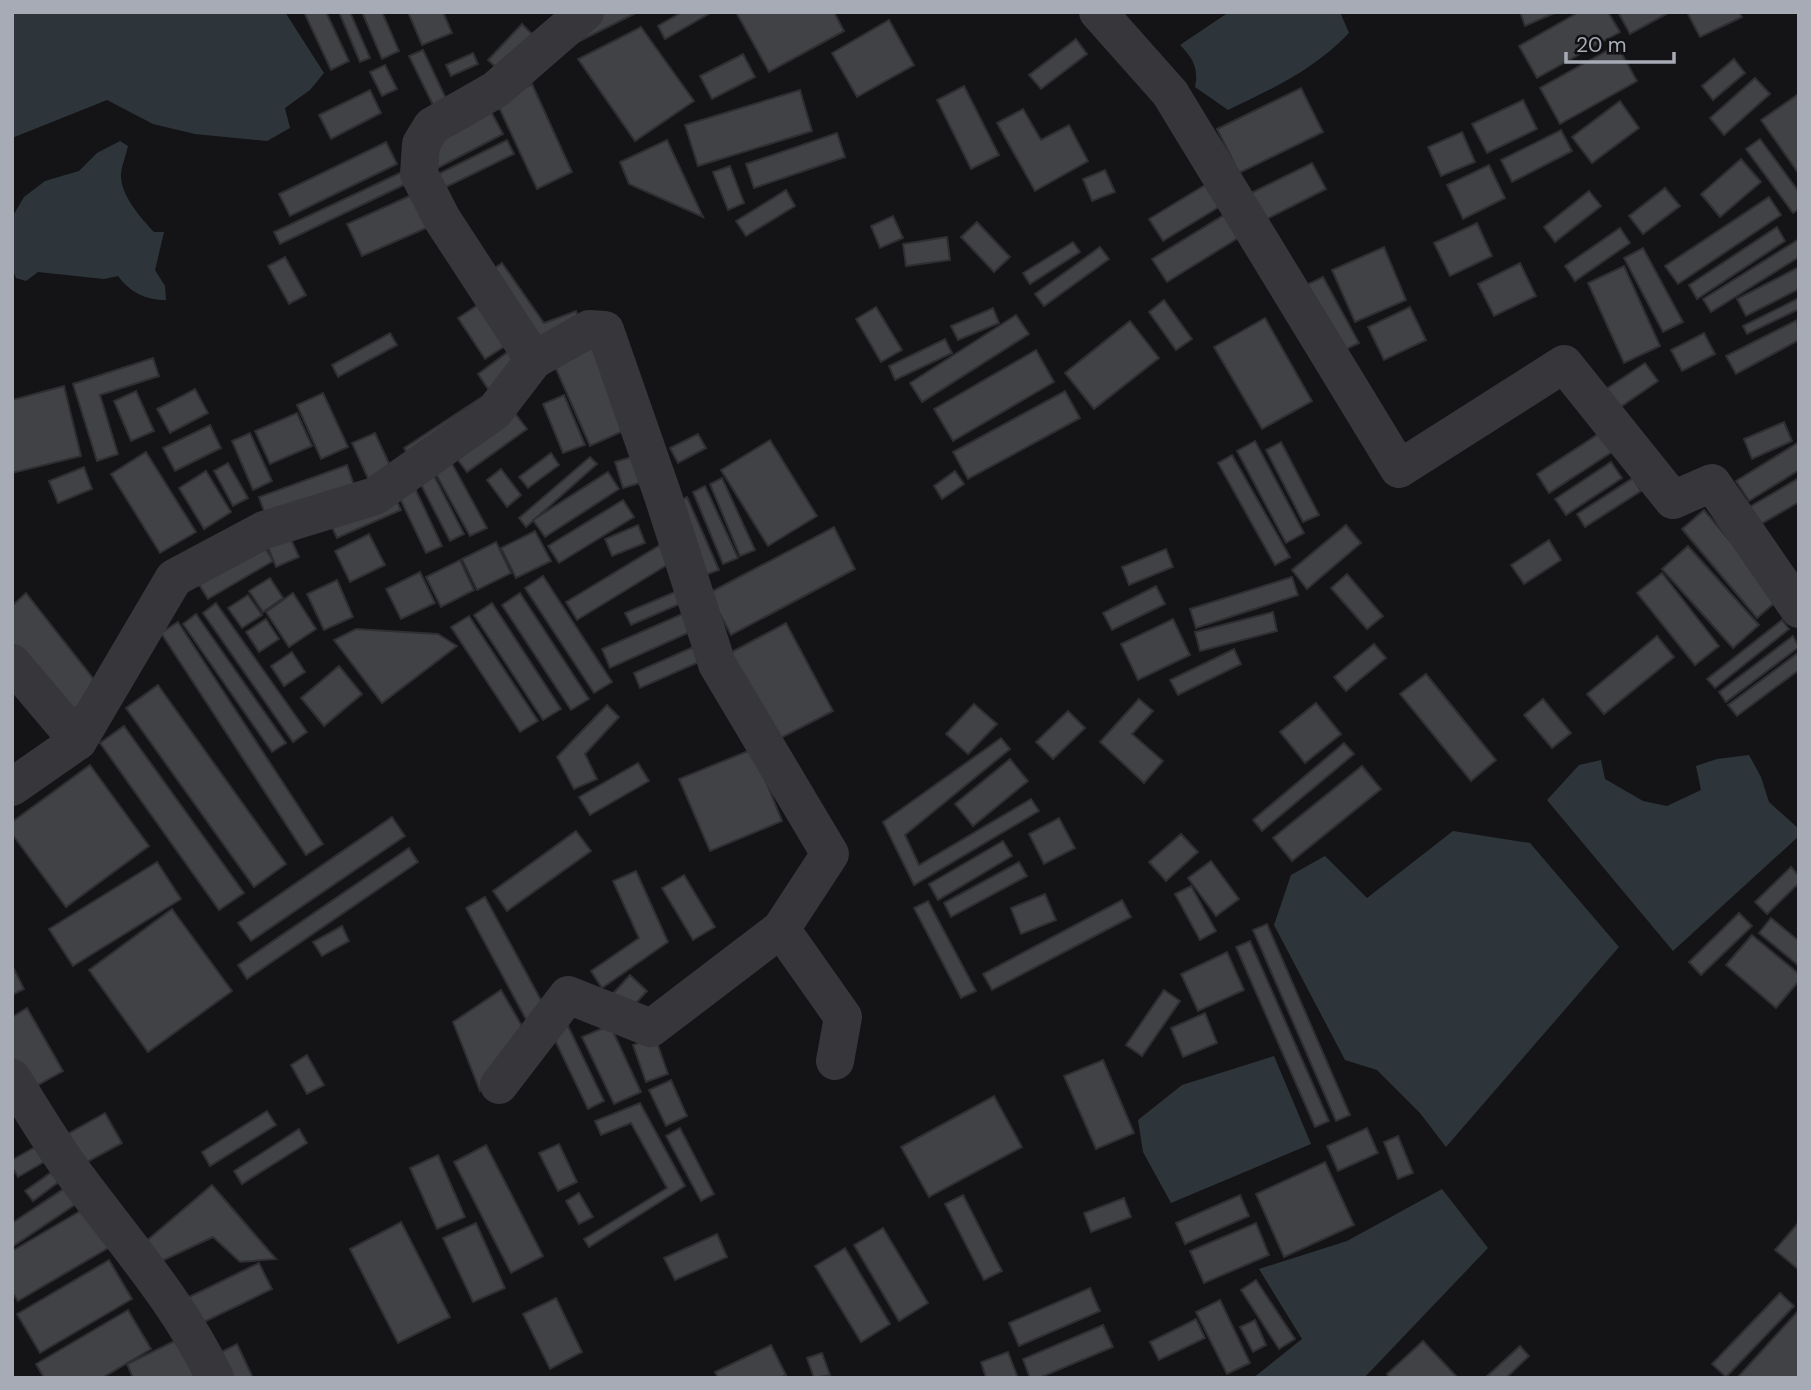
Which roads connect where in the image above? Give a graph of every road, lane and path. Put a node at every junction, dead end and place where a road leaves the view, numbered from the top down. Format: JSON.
{"nodes":[{"id":1,"x":585,"y":12,"type":"edge"},
{"id":2,"x":1098,"y":12,"type":"edge"},
{"id":3,"x":534,"y":360,"type":"junction"},
{"id":4,"x":1799,"y":609,"type":"edge"},
{"id":5,"x":12,"y":663,"type":"edge"},
{"id":6,"x":78,"y":741,"type":"junction"},
{"id":7,"x":12,"y":787,"type":"edge"},
{"id":8,"x":781,"y":929,"type":"junction"},
{"id":9,"x":835,"y":1061,"type":"dead end"},
{"id":10,"x":12,"y":1078,"type":"edge"},
{"id":11,"x":499,"y":1085,"type":"dead end"},
{"id":12,"x":215,"y":1378,"type":"edge"}],
"edges":[{"from":1,"to":3,"type":"street"},
{"from":2,"to":4,"type":"street"},
{"from":3,"to":6,"type":"street"},
{"from":3,"to":8,"type":"street"},
{"from":5,"to":6,"type":"street"},
{"from":6,"to":7,"type":"street"},
{"from":8,"to":9,"type":"street"},
{"from":8,"to":11,"type":"street"},
{"from":10,"to":12,"type":"street"}]}
